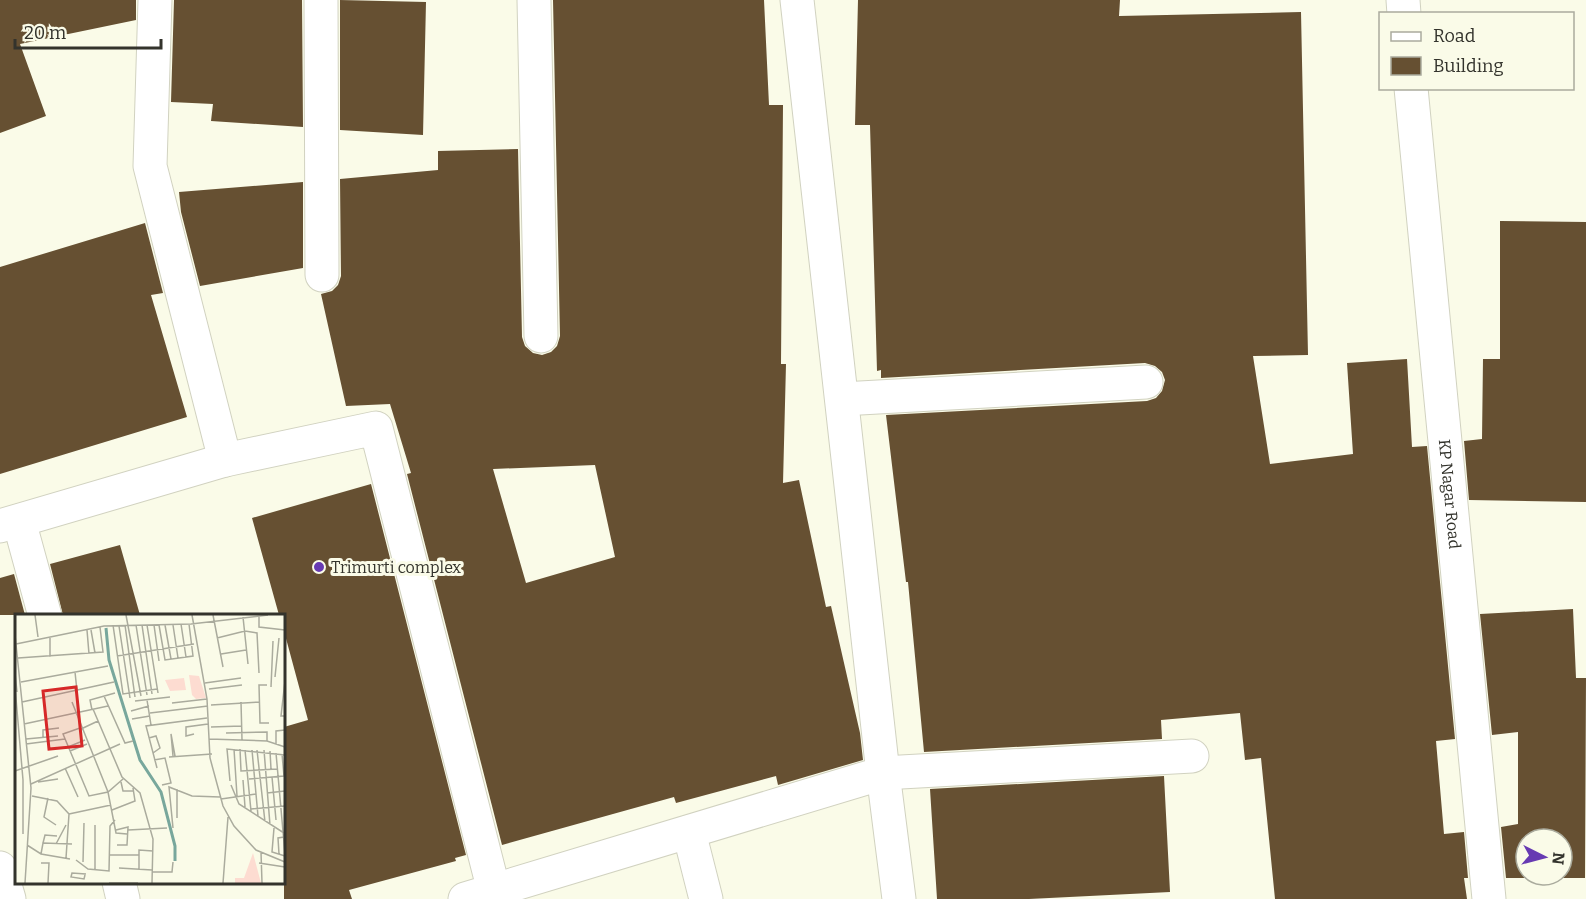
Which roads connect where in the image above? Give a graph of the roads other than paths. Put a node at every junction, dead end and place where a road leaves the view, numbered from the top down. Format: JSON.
{"nodes":[{"id":1,"x":155,"y":0,"type":"edge"},
{"id":2,"x":321,"y":0,"type":"edge"},
{"id":3,"x":534,"y":0,"type":"edge"},
{"id":4,"x":797,"y":0,"type":"edge"},
{"id":5,"x":1411,"y":90,"type":"edge"},
{"id":6,"x":322,"y":275,"type":"dead end"},
{"id":7,"x":541,"y":336,"type":"dead end"},
{"id":8,"x":1146,"y":382,"type":"dead end"},
{"id":9,"x":842,"y":399,"type":"junction"},
{"id":10,"x":225,"y":460,"type":"junction"},
{"id":11,"x":9,"y":523,"type":"edge"},
{"id":12,"x":45,"y":614,"type":"edge"},
{"id":13,"x":1192,"y":756,"type":"dead end"},
{"id":14,"x":883,"y":774,"type":"junction"},
{"id":15,"x":689,"y":832,"type":"junction"},
{"id":16,"x":0,"y":868,"type":"edge"},
{"id":17,"x":119,"y":884,"type":"edge"},
{"id":18,"x":480,"y":895,"type":"edge"},
{"id":19,"x":9,"y":899,"type":"edge"},
{"id":20,"x":123,"y":899,"type":"edge"},
{"id":21,"x":706,"y":899,"type":"edge"},
{"id":22,"x":899,"y":899,"type":"edge"},
{"id":23,"x":1489,"y":899,"type":"edge"}],
"edges":[{"from":1,"to":10,"type":"street"},
{"from":2,"to":6,"type":"street"},
{"from":3,"to":7,"type":"street"},
{"from":4,"to":9,"type":"street"},
{"from":5,"to":23,"type":"street","name":"KP Nagar Road"},
{"from":8,"to":9,"type":"street"},
{"from":9,"to":14,"type":"street"},
{"from":10,"to":11,"type":"street"},
{"from":10,"to":18,"type":"street"},
{"from":11,"to":12,"type":"street"},
{"from":13,"to":14,"type":"street"},
{"from":14,"to":15,"type":"street"},
{"from":14,"to":22,"type":"street"},
{"from":15,"to":18,"type":"street"},
{"from":15,"to":21,"type":"street"},
{"from":16,"to":19,"type":"street"},
{"from":17,"to":20,"type":"street"}]}
